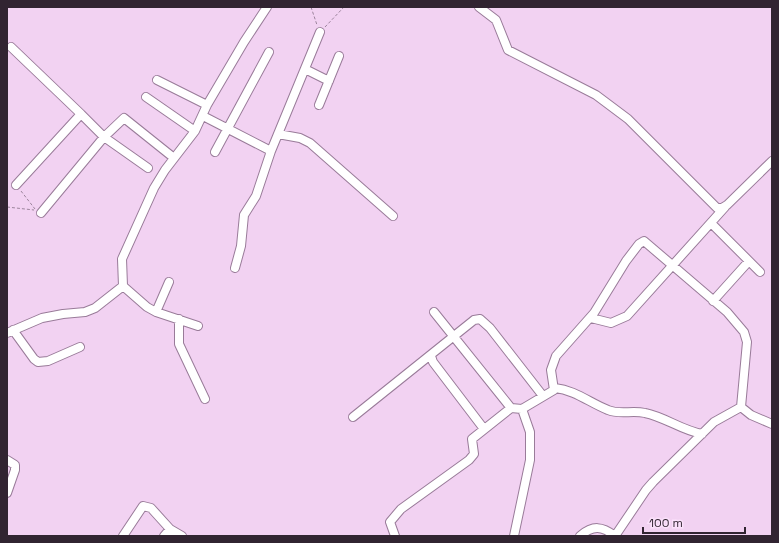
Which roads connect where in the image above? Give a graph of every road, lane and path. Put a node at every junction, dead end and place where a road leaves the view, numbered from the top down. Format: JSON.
{"nodes":[{"id":1,"x":267,"y":7,"type":"edge"},
{"id":2,"x":311,"y":7,"type":"edge"},
{"id":3,"x":344,"y":7,"type":"edge"},
{"id":4,"x":479,"y":7,"type":"edge"},
{"id":5,"x":320,"y":32,"type":"junction"},
{"id":6,"x":11,"y":47,"type":"dead end"},
{"id":7,"x":269,"y":52,"type":"dead end"},
{"id":8,"x":339,"y":56,"type":"dead end"},
{"id":9,"x":305,"y":69,"type":"junction"},
{"id":10,"x":157,"y":80,"type":"dead end"},
{"id":11,"x":329,"y":81,"type":"junction"},
{"id":12,"x":146,"y":97,"type":"dead end"},
{"id":13,"x":207,"y":105,"type":"junction"},
{"id":14,"x":319,"y":105,"type":"dead end"},
{"id":15,"x":81,"y":114,"type":"junction"},
{"id":16,"x":203,"y":116,"type":"junction"},
{"id":17,"x":227,"y":129,"type":"junction"},
{"id":18,"x":195,"y":131,"type":"junction"},
{"id":19,"x":278,"y":134,"type":"junction"},
{"id":20,"x":104,"y":137,"type":"junction"},
{"id":21,"x":271,"y":150,"type":"junction"},
{"id":22,"x":215,"y":152,"type":"dead end"},
{"id":23,"x":174,"y":158,"type":"junction"},
{"id":24,"x":771,"y":162,"type":"edge"},
{"id":25,"x":148,"y":168,"type":"dead end"},
{"id":26,"x":16,"y":185,"type":"joint"},
{"id":27,"x":727,"y":205,"type":"junction"},
{"id":28,"x":7,"y":207,"type":"edge"},
{"id":29,"x":41,"y":213,"type":"dead end"},
{"id":30,"x":393,"y":216,"type":"dead end"},
{"id":31,"x":712,"y":223,"type":"junction"},
{"id":32,"x":749,"y":261,"type":"junction"},
{"id":33,"x":672,"y":267,"type":"junction"},
{"id":34,"x":235,"y":268,"type":"dead end"},
{"id":35,"x":760,"y":272,"type":"dead end"},
{"id":36,"x":169,"y":282,"type":"dead end"},
{"id":37,"x":123,"y":286,"type":"junction"},
{"id":38,"x":713,"y":300,"type":"junction"},
{"id":39,"x":156,"y":312,"type":"junction"},
{"id":40,"x":434,"y":312,"type":"dead end"},
{"id":41,"x":590,"y":318,"type":"junction"},
{"id":42,"x":179,"y":320,"type":"junction"},
{"id":43,"x":198,"y":326,"type":"dead end"},
{"id":44,"x":10,"y":331,"type":"edge"},
{"id":45,"x":453,"y":335,"type":"junction"},
{"id":46,"x":80,"y":348,"type":"dead end"},
{"id":47,"x":431,"y":356,"type":"junction"},
{"id":48,"x":555,"y":388,"type":"junction"},
{"id":49,"x":543,"y":396,"type":"junction"},
{"id":50,"x":205,"y":399,"type":"dead end"},
{"id":51,"x":740,"y":407,"type":"junction"},
{"id":52,"x":511,"y":408,"type":"junction"},
{"id":53,"x":522,"y":409,"type":"junction"},
{"id":54,"x":353,"y":416,"type":"dead end"},
{"id":55,"x":772,"y":424,"type":"edge"},
{"id":56,"x":484,"y":429,"type":"junction"},
{"id":57,"x":702,"y":434,"type":"junction"},
{"id":58,"x":7,"y":460,"type":"edge"},
{"id":59,"x":7,"y":493,"type":"edge"},
{"id":60,"x":170,"y":528,"type":"junction"},
{"id":61,"x":123,"y":536,"type":"edge"},
{"id":62,"x":164,"y":536,"type":"edge"},
{"id":63,"x":182,"y":536,"type":"edge"},
{"id":64,"x":395,"y":536,"type":"edge"},
{"id":65,"x":514,"y":536,"type":"edge"},
{"id":66,"x":580,"y":536,"type":"edge"},
{"id":67,"x":615,"y":536,"type":"edge"}],
"edges":[{"from":1,"to":13,"type":"street"},
{"from":2,"to":5,"type":"path"},
{"from":3,"to":5,"type":"path"},
{"from":4,"to":27,"type":"street"},
{"from":5,"to":9,"type":"street"},
{"from":6,"to":15,"type":"street"},
{"from":7,"to":17,"type":"street"},
{"from":8,"to":11,"type":"street"},
{"from":9,"to":11,"type":"street"},
{"from":9,"to":19,"type":"street"},
{"from":10,"to":13,"type":"street"},
{"from":11,"to":14,"type":"street"},
{"from":12,"to":18,"type":"street"},
{"from":13,"to":16,"type":"street"},
{"from":15,"to":20,"type":"street"},
{"from":15,"to":26,"type":"street"},
{"from":16,"to":17,"type":"street"},
{"from":16,"to":18,"type":"street"},
{"from":17,"to":21,"type":"street"},
{"from":17,"to":22,"type":"street"},
{"from":18,"to":23,"type":"street"},
{"from":19,"to":21,"type":"street"},
{"from":19,"to":30,"type":"street"},
{"from":20,"to":23,"type":"street"},
{"from":20,"to":25,"type":"street"},
{"from":20,"to":29,"type":"street"},
{"from":21,"to":34,"type":"street"},
{"from":23,"to":37,"type":"street"},
{"from":24,"to":27,"type":"street"},
{"from":26,"to":28,"type":"path"},
{"from":27,"to":31,"type":"street"},
{"from":31,"to":32,"type":"street"},
{"from":31,"to":33,"type":"street"},
{"from":32,"to":35,"type":"street"},
{"from":32,"to":38,"type":"street"},
{"from":33,"to":38,"type":"street"},
{"from":33,"to":41,"type":"street"},
{"from":33,"to":41,"type":"street"},
{"from":36,"to":39,"type":"street"},
{"from":37,"to":39,"type":"street"},
{"from":37,"to":44,"type":"street"},
{"from":38,"to":51,"type":"street"},
{"from":39,"to":42,"type":"street"},
{"from":40,"to":45,"type":"street"},
{"from":41,"to":48,"type":"street"},
{"from":42,"to":43,"type":"street"},
{"from":42,"to":50,"type":"street"},
{"from":44,"to":46,"type":"street"},
{"from":45,"to":47,"type":"street"},
{"from":45,"to":49,"type":"street"},
{"from":45,"to":52,"type":"street"},
{"from":47,"to":54,"type":"street"},
{"from":47,"to":56,"type":"street"},
{"from":48,"to":49,"type":"street"},
{"from":48,"to":57,"type":"street"},
{"from":49,"to":53,"type":"street"},
{"from":51,"to":55,"type":"street"},
{"from":51,"to":57,"type":"street"},
{"from":52,"to":53,"type":"street"},
{"from":52,"to":56,"type":"street"},
{"from":53,"to":65,"type":"street"},
{"from":56,"to":64,"type":"street"},
{"from":57,"to":67,"type":"street"},
{"from":58,"to":59,"type":"street"},
{"from":60,"to":61,"type":"street"},
{"from":60,"to":62,"type":"street"},
{"from":60,"to":63,"type":"street"},
{"from":66,"to":67,"type":"street"}]}
